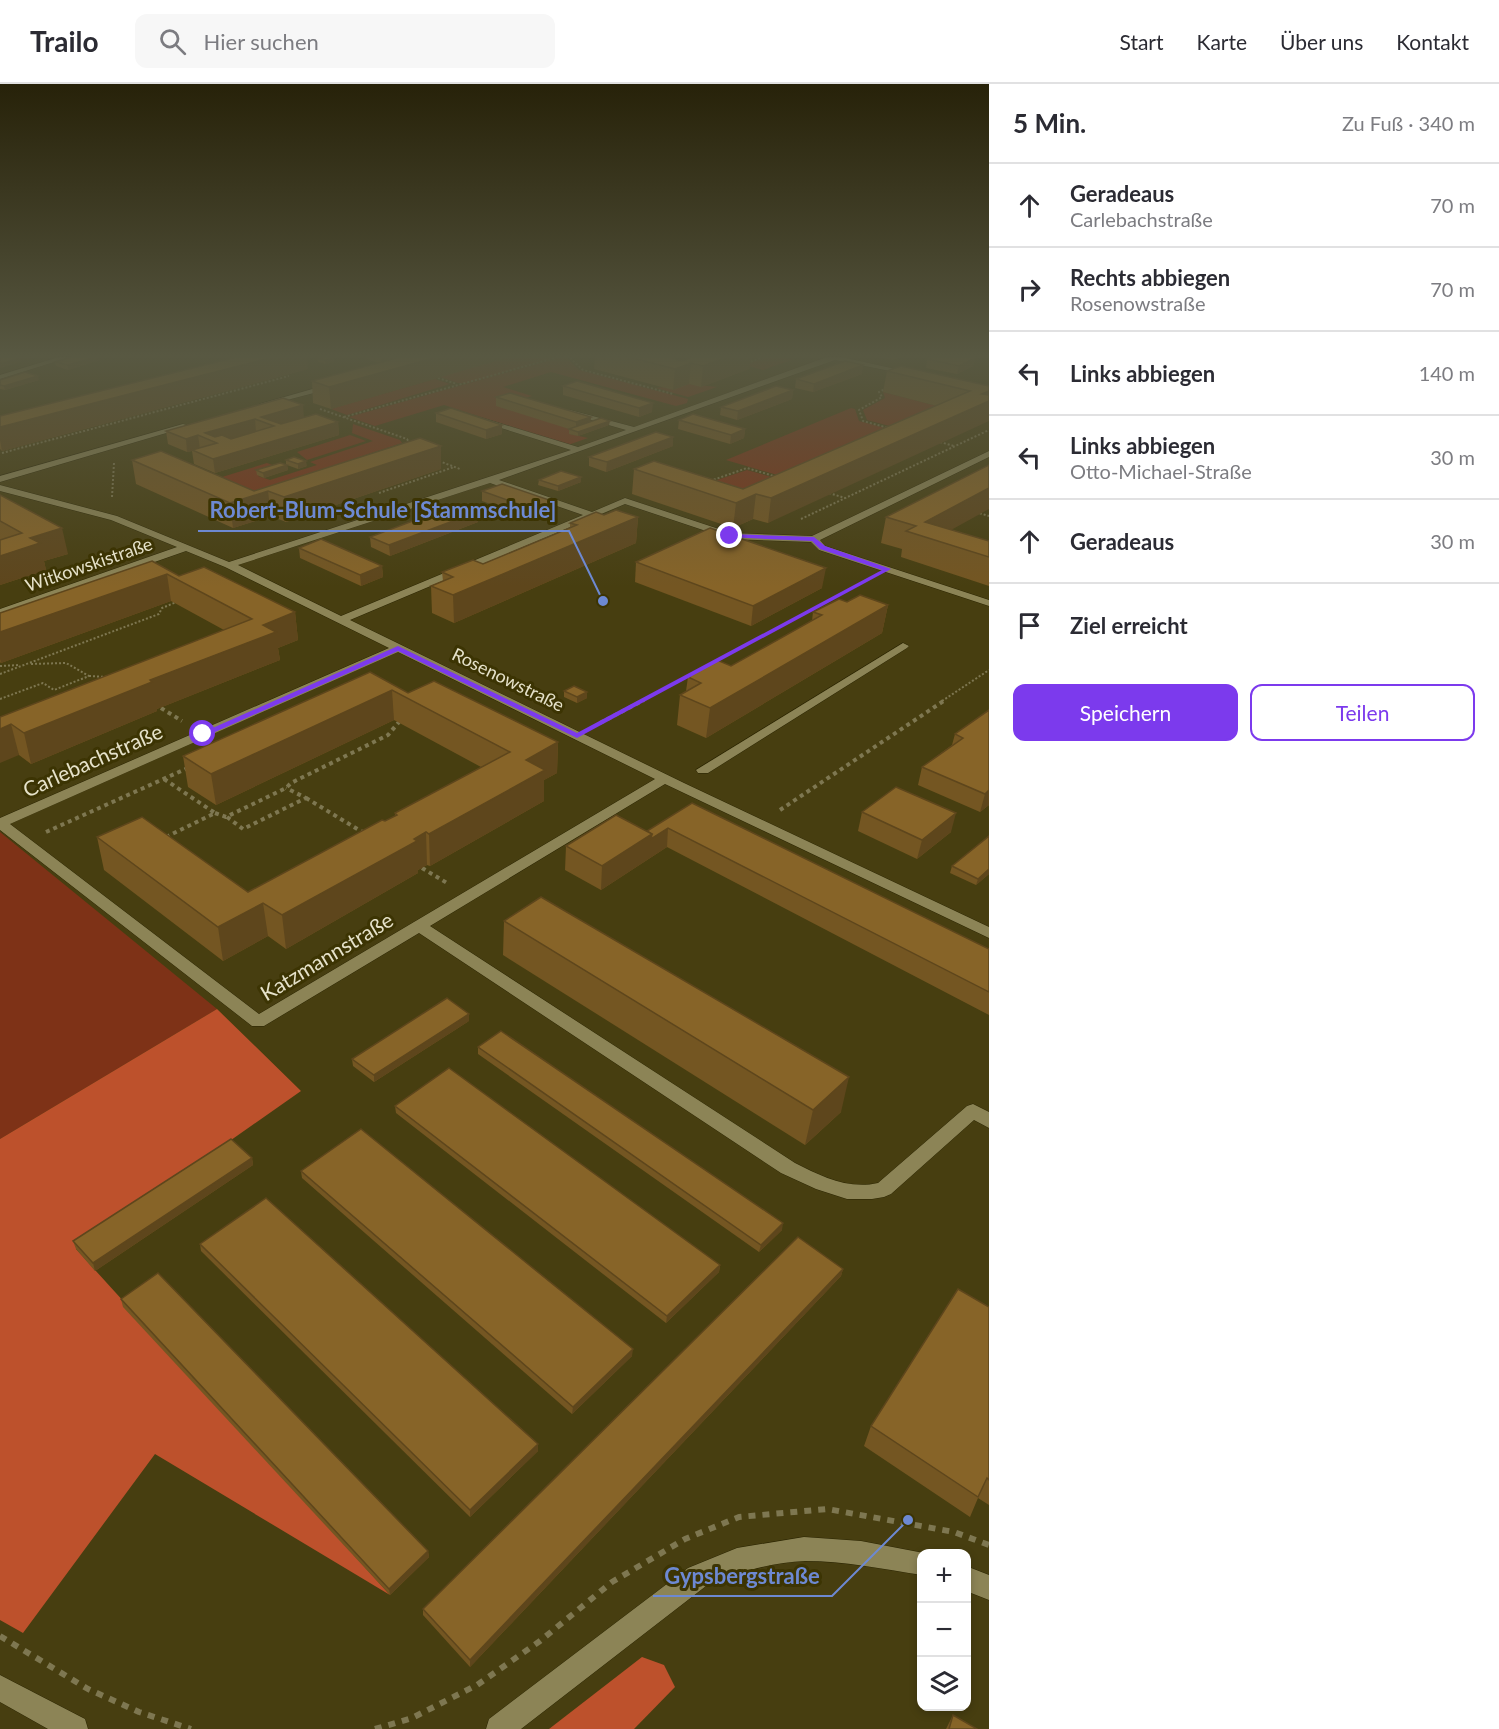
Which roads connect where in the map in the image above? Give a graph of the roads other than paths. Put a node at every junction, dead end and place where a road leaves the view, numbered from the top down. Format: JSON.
{"nodes":[{"id":1,"x":158,"y":434,"type":"edge"},
{"id":2,"x":528,"y":434,"type":"edge"},
{"id":3,"x":624,"y":434,"type":"edge"},
{"id":4,"x":579,"y":450,"type":"junction"},
{"id":5,"x":989,"y":454,"type":"edge"},
{"id":6,"x":0,"y":479,"type":"edge"},
{"id":7,"x":491,"y":480,"type":"junction"},
{"id":8,"x":0,"y":488,"type":"edge"},
{"id":9,"x":592,"y":515,"type":"junction"},
{"id":10,"x":814,"y":539,"type":"junction"},
{"id":11,"x":188,"y":548,"type":"junction"},
{"id":12,"x":230,"y":565,"type":"junction"},
{"id":13,"x":989,"y":603,"type":"edge"},
{"id":14,"x":0,"y":613,"type":"edge"},
{"id":15,"x":341,"y":620,"type":"junction"},
{"id":16,"x":903,"y":646,"type":"dead end"},
{"id":17,"x":398,"y":648,"type":"junction"},
{"id":18,"x":703,"y":770,"type":"dead end"},
{"id":19,"x":665,"y":778,"type":"junction"},
{"id":20,"x":0,"y":823,"type":"edge"},
{"id":21,"x":420,"y":926,"type":"junction"},
{"id":22,"x":989,"y":933,"type":"edge"},
{"id":23,"x":989,"y":1120,"type":"edge"},
{"id":24,"x":917,"y":1562,"type":"edge"},
{"id":25,"x":971,"y":1580,"type":"edge"},
{"id":26,"x":989,"y":1588,"type":"edge"},
{"id":27,"x":0,"y":1688,"type":"edge"},
{"id":28,"x":75,"y":1729,"type":"edge"},
{"id":29,"x":499,"y":1729,"type":"edge"}],
"edges":[{"from":1,"to":6,"type":"street"},
{"from":2,"to":4,"type":"street"},
{"from":3,"to":4,"type":"street"},
{"from":4,"to":7,"type":"street"},
{"from":5,"to":10,"type":"street"},
{"from":7,"to":9,"type":"street"},
{"from":7,"to":12,"type":"street"},
{"from":8,"to":11,"type":"street","name":"Rosenowstraße"},
{"from":9,"to":10,"type":"street"},
{"from":9,"to":15,"type":"street"},
{"from":10,"to":13,"type":"street"},
{"from":11,"to":12,"type":"street","name":"Rosenowstraße"},
{"from":11,"to":14,"type":"street","name":"Witkowskistraße"},
{"from":12,"to":15,"type":"street","name":"Rosenowstraße"},
{"from":15,"to":17,"type":"street","name":"Rosenowstraße"},
{"from":16,"to":18,"type":"street"},
{"from":17,"to":19,"type":"street","name":"Rosenowstraße"},
{"from":17,"to":20,"type":"street","name":"Carlebachstraße"},
{"from":19,"to":21,"type":"street","name":"Katzmannstraße"},
{"from":19,"to":22,"type":"street","name":"Rosenowstraße"},
{"from":20,"to":21,"type":"street","name":"Katzmannstraße"},
{"from":21,"to":23,"type":"street"},
{"from":24,"to":29,"type":"street"},
{"from":25,"to":26,"type":"street"},
{"from":27,"to":28,"type":"street"}]}
